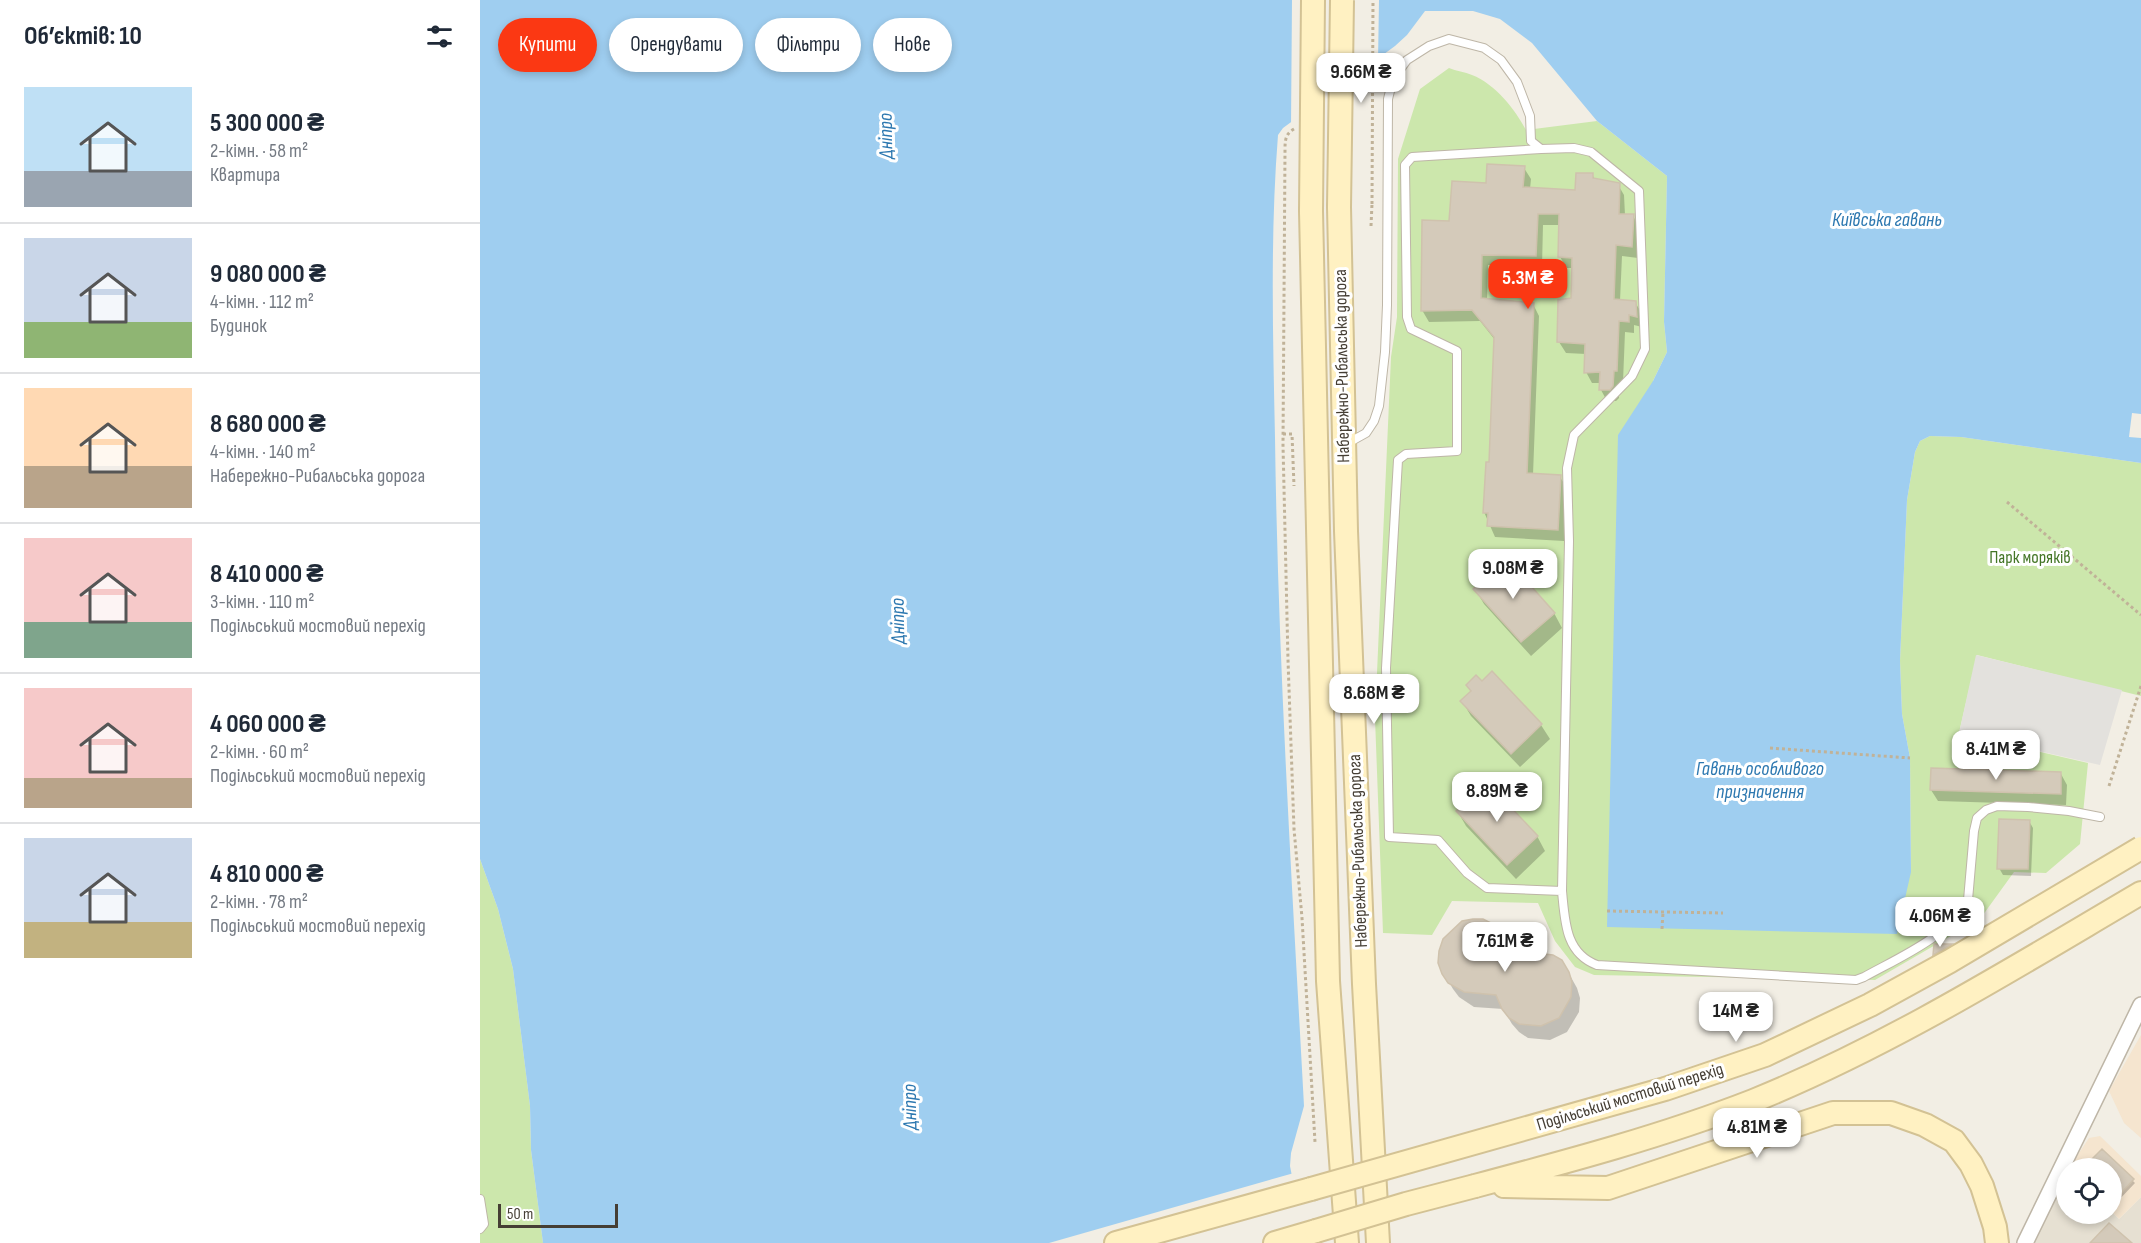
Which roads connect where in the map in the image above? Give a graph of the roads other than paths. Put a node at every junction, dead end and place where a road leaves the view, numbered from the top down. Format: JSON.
{"nodes":[{"id":1,"x":1313,"y":0,"type":"edge"},
{"id":2,"x":1342,"y":0,"type":"edge"},
{"id":3,"x":1541,"y":149,"type":"junction"},
{"id":4,"x":1344,"y":445,"type":"junction"},
{"id":5,"x":2100,"y":817,"type":"dead end"},
{"id":6,"x":2141,"y":848,"type":"edge"},
{"id":7,"x":1562,"y":891,"type":"junction"},
{"id":8,"x":2141,"y":893,"type":"edge"},
{"id":9,"x":2141,"y":1005,"type":"edge"},
{"id":10,"x":1475,"y":1186,"type":"junction"},
{"id":11,"x":480,"y":1198,"type":"edge"},
{"id":12,"x":480,"y":1229,"type":"edge"},
{"id":13,"x":1116,"y":1243,"type":"edge"},
{"id":14,"x":1275,"y":1243,"type":"edge"},
{"id":15,"x":1347,"y":1243,"type":"edge"},
{"id":16,"x":1378,"y":1243,"type":"edge"},
{"id":17,"x":1997,"y":1243,"type":"edge"},
{"id":18,"x":2025,"y":1243,"type":"edge"}],
"edges":[{"from":1,"to":15,"type":"main road","name":"Набережно-Рибальська дорога","bridge":true},
{"from":2,"to":4,"type":"main road","name":"Набережно-Рибальська дорога","bridge":true},
{"from":3,"to":4,"type":"lane"},
{"from":3,"to":7,"type":"lane"},
{"from":3,"to":7,"type":"lane"},
{"from":4,"to":16,"type":"main road","name":"Набережно-Рибальська дорога"},
{"from":5,"to":7,"type":"lane"},
{"from":6,"to":13,"type":"main road","name":"Подільський мостовий перехід","bridge":true},
{"from":8,"to":10,"type":"main road"},
{"from":9,"to":18,"type":"street"},
{"from":10,"to":14,"type":"main road","bridge":true},
{"from":10,"to":17,"type":"main road"},
{"from":11,"to":12,"type":"lane"}]}
